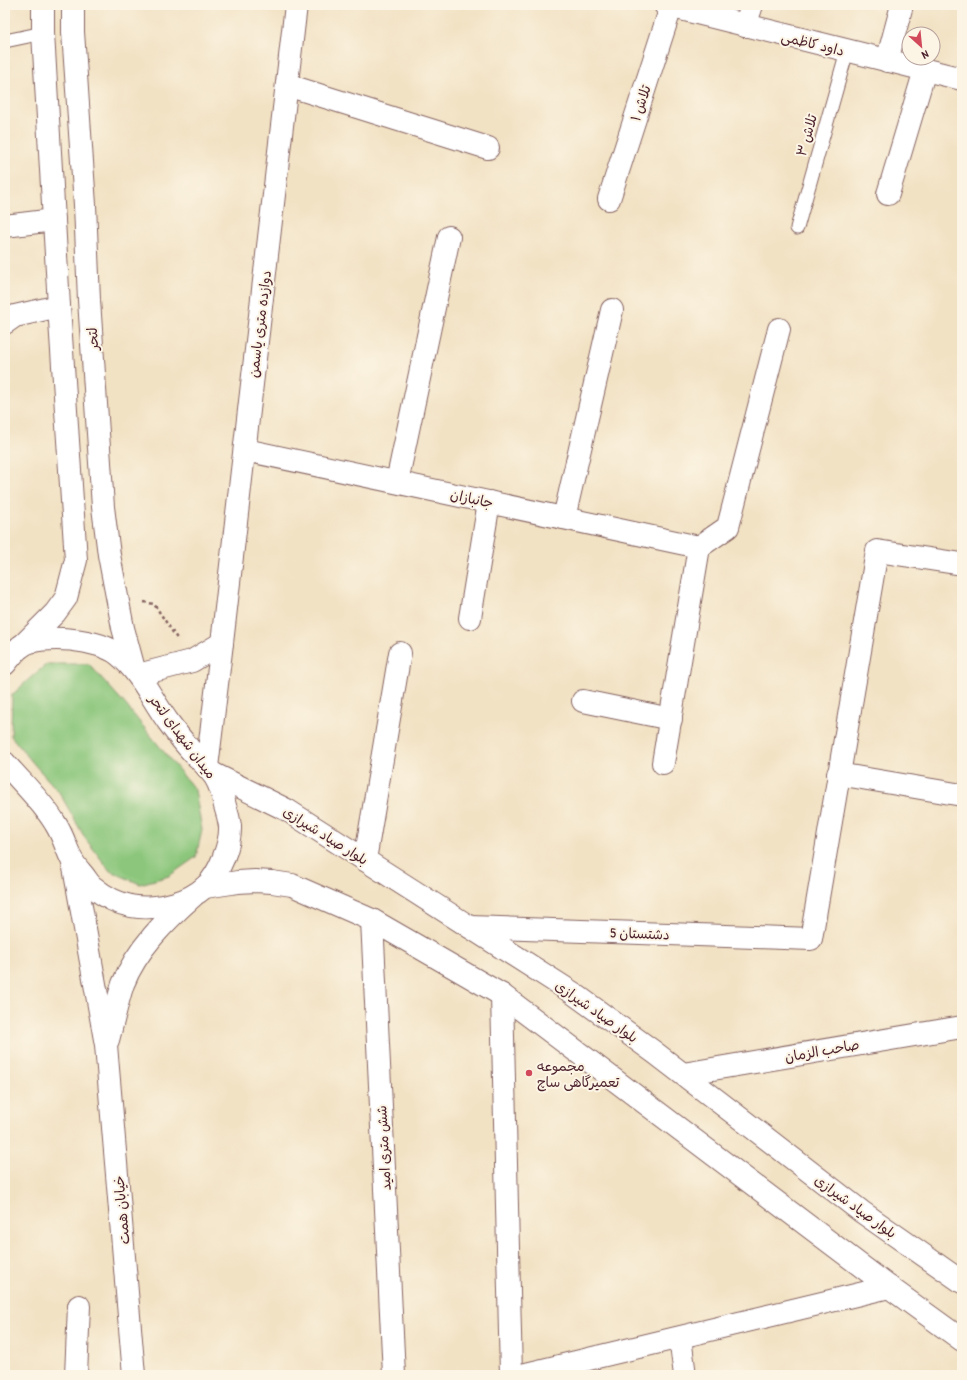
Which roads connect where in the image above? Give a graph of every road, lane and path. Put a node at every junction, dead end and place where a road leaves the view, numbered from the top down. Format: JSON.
{"nodes":[{"id":1,"x":43,"y":5,"type":"edge"},
{"id":2,"x":73,"y":5,"type":"edge"},
{"id":3,"x":296,"y":5,"type":"edge"},
{"id":4,"x":752,"y":5,"type":"edge"},
{"id":5,"x":902,"y":5,"type":"edge"},
{"id":6,"x":668,"y":6,"type":"edge"},
{"id":7,"x":744,"y":26,"type":"junction"},
{"id":8,"x":43,"y":33,"type":"junction"},
{"id":9,"x":5,"y":41,"type":"edge"},
{"id":10,"x":847,"y":51,"type":"junction"},
{"id":11,"x":887,"y":61,"type":"junction"},
{"id":12,"x":926,"y":70,"type":"junction"},
{"id":13,"x":962,"y":79,"type":"edge"},
{"id":14,"x":287,"y":85,"type":"junction"},
{"id":15,"x":488,"y":148,"type":"dead end"},
{"id":16,"x":888,"y":194,"type":"dead end"},
{"id":17,"x":609,"y":199,"type":"dead end"},
{"id":18,"x":54,"y":220,"type":"junction"},
{"id":19,"x":5,"y":226,"type":"edge"},
{"id":20,"x":797,"y":228,"type":"dead end"},
{"id":21,"x":449,"y":237,"type":"dead end"},
{"id":22,"x":59,"y":306,"type":"junction"},
{"id":23,"x":612,"y":310,"type":"dead end"},
{"id":24,"x":5,"y":323,"type":"edge"},
{"id":25,"x":779,"y":329,"type":"dead end"},
{"id":26,"x":244,"y":450,"type":"junction"},
{"id":27,"x":397,"y":482,"type":"junction"},
{"id":28,"x":489,"y":502,"type":"junction"},
{"id":29,"x":564,"y":518,"type":"junction"},
{"id":30,"x":699,"y":547,"type":"junction"},
{"id":31,"x":962,"y":564,"type":"edge"},
{"id":32,"x":470,"y":618,"type":"dead end"},
{"id":33,"x":222,"y":642,"type":"junction"},
{"id":34,"x":400,"y":653,"type":"dead end"},
{"id":35,"x":11,"y":655,"type":"edge"},
{"id":36,"x":136,"y":672,"type":"junction"},
{"id":37,"x":583,"y":701,"type":"dead end"},
{"id":38,"x":671,"y":719,"type":"junction"},
{"id":39,"x":663,"y":763,"type":"dead end"},
{"id":40,"x":5,"y":764,"type":"edge"},
{"id":41,"x":209,"y":770,"type":"junction"},
{"id":42,"x":838,"y":774,"type":"junction"},
{"id":43,"x":962,"y":795,"type":"edge"},
{"id":44,"x":365,"y":860,"type":"junction"},
{"id":45,"x":73,"y":862,"type":"junction"},
{"id":46,"x":199,"y":891,"type":"junction"},
{"id":47,"x":372,"y":920,"type":"junction"},
{"id":48,"x":470,"y":927,"type":"junction"},
{"id":49,"x":502,"y":995,"type":"junction"},
{"id":50,"x":962,"y":1026,"type":"edge"},
{"id":51,"x":106,"y":1045,"type":"junction"},
{"id":52,"x":683,"y":1074,"type":"junction"},
{"id":53,"x":962,"y":1279,"type":"edge"},
{"id":54,"x":889,"y":1287,"type":"junction"},
{"id":55,"x":79,"y":1306,"type":"dead end"},
{"id":56,"x":680,"y":1338,"type":"junction"},
{"id":57,"x":962,"y":1340,"type":"edge"},
{"id":58,"x":567,"y":1370,"type":"edge"},
{"id":59,"x":76,"y":1375,"type":"edge"},
{"id":60,"x":134,"y":1375,"type":"edge"},
{"id":61,"x":394,"y":1375,"type":"edge"},
{"id":62,"x":511,"y":1375,"type":"edge"},
{"id":63,"x":522,"y":1375,"type":"edge"},
{"id":64,"x":685,"y":1375,"type":"edge"}],
"edges":[{"from":1,"to":8,"type":"street"},
{"from":2,"to":36,"type":"street","name":"لتحر"},
{"from":3,"to":14,"type":"street","name":"دوازده متری یاسمن"},
{"from":4,"to":7,"type":"street"},
{"from":5,"to":11,"type":"street"},
{"from":6,"to":7,"type":"street","name":"داود کاظمی"},
{"from":6,"to":17,"type":"street","name":"تلاش ۱"},
{"from":7,"to":10,"type":"street","name":"داود کاظمی"},
{"from":8,"to":9,"type":"lane"},
{"from":8,"to":18,"type":"street"},
{"from":10,"to":11,"type":"street","name":"داود کاظمی"},
{"from":10,"to":20,"type":"lane","name":"تلاش ۳"},
{"from":11,"to":12,"type":"street","name":"داود کاظمی"},
{"from":12,"to":13,"type":"street","name":"داود کاظمی"},
{"from":12,"to":16,"type":"street"},
{"from":14,"to":15,"type":"street"},
{"from":14,"to":26,"type":"street","name":"دوازده متری یاسمن"},
{"from":18,"to":19,"type":"street"},
{"from":18,"to":22,"type":"street"},
{"from":21,"to":27,"type":"street"},
{"from":22,"to":24,"type":"street"},
{"from":22,"to":35,"type":"street"},
{"from":23,"to":29,"type":"street"},
{"from":25,"to":30,"type":"street"},
{"from":26,"to":27,"type":"street","name":"جانبازان"},
{"from":26,"to":33,"type":"street","name":"دوازده متری یاسمن"},
{"from":27,"to":28,"type":"street","name":"جانبازان"},
{"from":28,"to":29,"type":"street","name":"جانبازان"},
{"from":28,"to":32,"type":"street"},
{"from":29,"to":30,"type":"street","name":"جانبازان"},
{"from":30,"to":38,"type":"street"},
{"from":31,"to":42,"type":"street"},
{"from":33,"to":36,"type":"street"},
{"from":33,"to":41,"type":"street","name":"دوازده متری یاسمن"},
{"from":34,"to":44,"type":"street"},
{"from":35,"to":36,"type":"street","name":"میدان شهدای لتحر"},
{"from":36,"to":41,"type":"street","name":"میدان شهدای لتحر"},
{"from":37,"to":38,"type":"street"},
{"from":38,"to":39,"type":"street"},
{"from":40,"to":45,"type":"street"},
{"from":41,"to":44,"type":"street","name":"بلوار صیاد شیرازی"},
{"from":41,"to":46,"type":"street","name":"میدان شهدای لتحر"},
{"from":42,"to":43,"type":"street"},
{"from":42,"to":48,"type":"street","name":"دشتستان 5"},
{"from":44,"to":48,"type":"street","name":"بلوار صیاد شیرازی"},
{"from":45,"to":46,"type":"street"},
{"from":45,"to":51,"type":"street","name":"خیابان همت"},
{"from":46,"to":47,"type":"street"},
{"from":46,"to":51,"type":"street","name":"میدان شهدای لتحر"},
{"from":47,"to":49,"type":"street"},
{"from":47,"to":61,"type":"street","name":"شش متری امید"},
{"from":48,"to":52,"type":"street","name":"بلوار صیاد شیرازی"},
{"from":49,"to":54,"type":"street"},
{"from":49,"to":62,"type":"street"},
{"from":50,"to":52,"type":"street","name":"صاحب الزمان"},
{"from":51,"to":60,"type":"street","name":"خیابان همت"},
{"from":52,"to":53,"type":"street","name":"بلوار صیاد شیرازی"},
{"from":54,"to":56,"type":"street"},
{"from":54,"to":57,"type":"street"},
{"from":55,"to":59,"type":"street"},
{"from":56,"to":58,"type":"street"},
{"from":56,"to":64,"type":"street"},
{"from":58,"to":63,"type":"street"}]}
